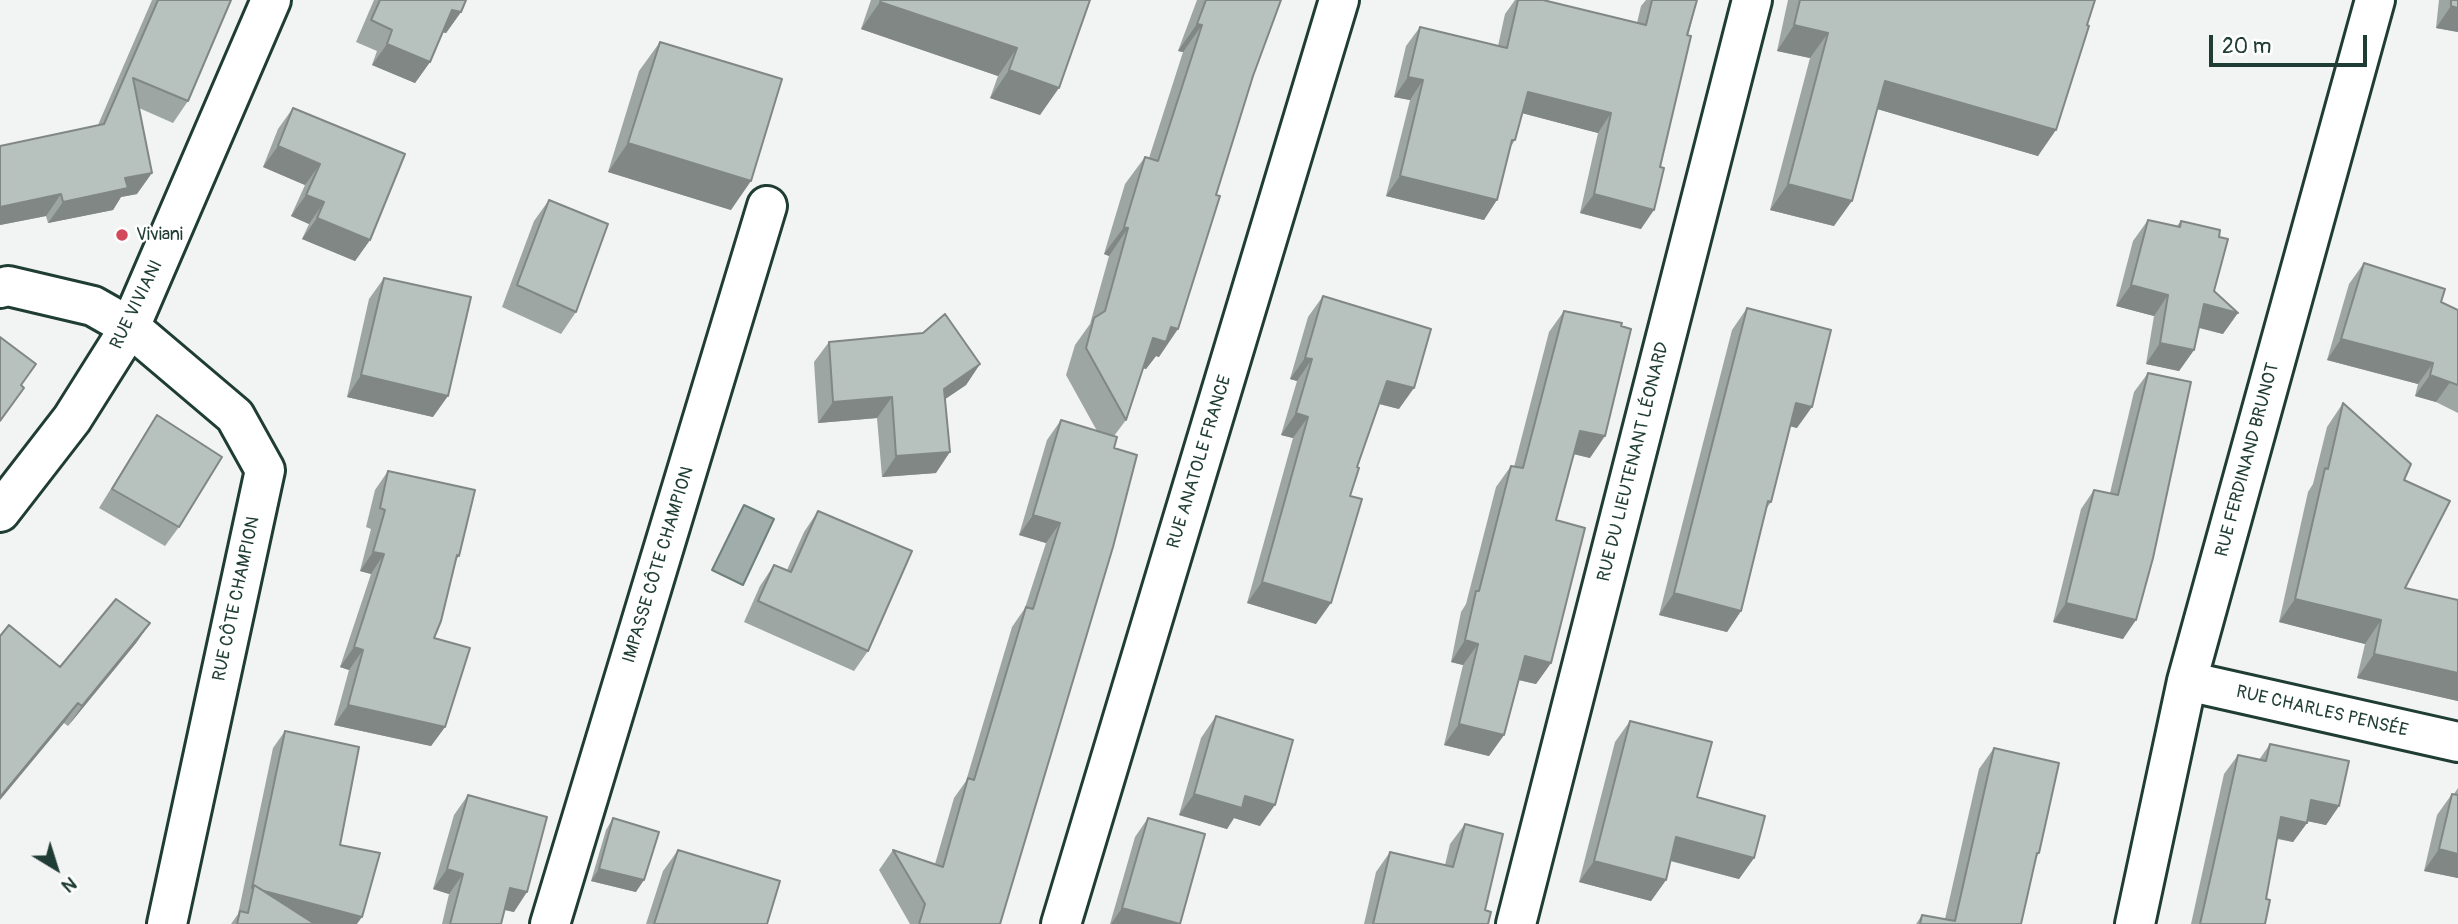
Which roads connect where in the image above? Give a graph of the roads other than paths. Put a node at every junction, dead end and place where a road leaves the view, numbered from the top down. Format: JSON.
{"nodes":[{"id":1,"x":271,"y":0,"type":"edge"},
{"id":2,"x":1339,"y":0,"type":"edge"},
{"id":3,"x":1752,"y":0,"type":"edge"},
{"id":4,"x":2375,"y":0,"type":"edge"},
{"id":5,"x":767,"y":206,"type":"dead end"},
{"id":6,"x":0,"y":288,"type":"edge"},
{"id":7,"x":130,"y":327,"type":"junction"},
{"id":8,"x":0,"y":512,"type":"edge"},
{"id":9,"x":2186,"y":681,"type":"junction"},
{"id":10,"x":2458,"y":742,"type":"edge"},
{"id":11,"x":167,"y":924,"type":"edge"},
{"id":12,"x":551,"y":924,"type":"edge"},
{"id":13,"x":1061,"y":924,"type":"edge"},
{"id":14,"x":1517,"y":924,"type":"edge"},
{"id":15,"x":2135,"y":924,"type":"edge"}],
"edges":[{"from":1,"to":7,"type":"street","name":"RUE VIVIANI"},
{"from":2,"to":13,"type":"street","name":"RUE ANATOLE FRANCE"},
{"from":3,"to":14,"type":"street","name":"RUE DU LIEUTENANT LÉONARD"},
{"from":4,"to":9,"type":"street","name":"RUE FERDINAND BRUNOT"},
{"from":5,"to":12,"type":"street","name":"IMPASSE CÔTE CHAMPION"},
{"from":6,"to":7,"type":"street","name":"RUE CÔTE CHAMPION"},
{"from":7,"to":8,"type":"street","name":"RUE VIVIANI"},
{"from":7,"to":11,"type":"street","name":"RUE CÔTE CHAMPION"},
{"from":9,"to":10,"type":"street","name":"RUE CHARLES PENSÉE"},
{"from":9,"to":15,"type":"street","name":"RUE FERDINAND BRUNOT"}]}
